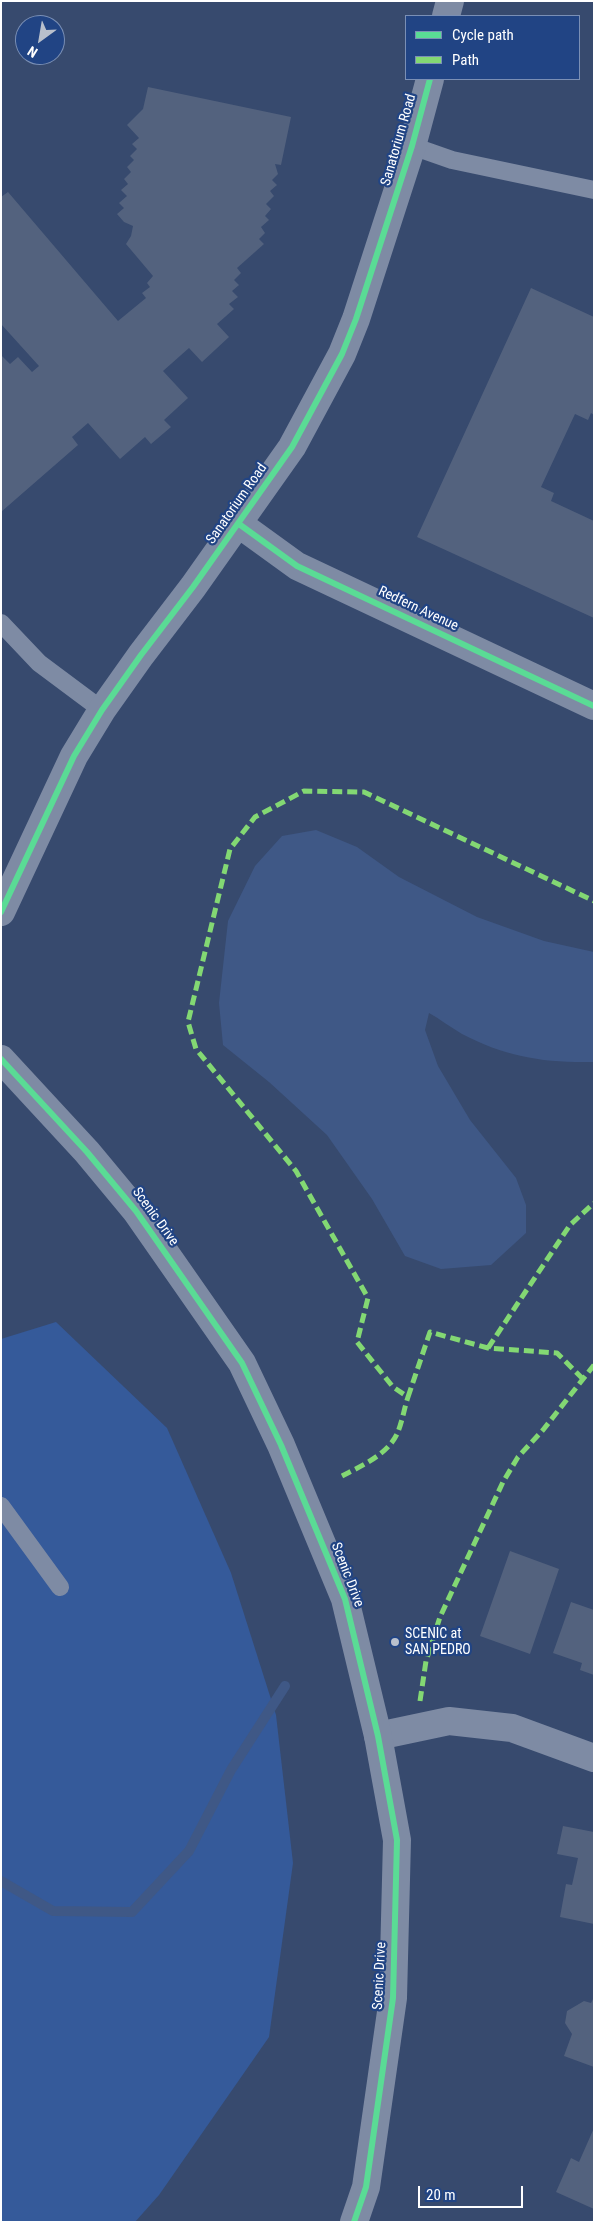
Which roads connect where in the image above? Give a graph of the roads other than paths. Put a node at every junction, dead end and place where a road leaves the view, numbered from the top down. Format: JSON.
{"nodes":[{"id":1,"x":450,"y":1,"type":"edge"},
{"id":2,"x":446,"y":15,"type":"edge"},
{"id":3,"x":430,"y":80,"type":"edge"},
{"id":4,"x":412,"y":146,"type":"junction"},
{"id":5,"x":594,"y":190,"type":"edge"},
{"id":6,"x":239,"y":524,"type":"junction"},
{"id":7,"x":1,"y":622,"type":"edge"},
{"id":8,"x":594,"y":706,"type":"edge"},
{"id":9,"x":102,"y":710,"type":"junction"},
{"id":10,"x":1,"y":912,"type":"edge"},
{"id":11,"x":1,"y":1059,"type":"edge"},
{"id":12,"x":1,"y":1506,"type":"edge"},
{"id":13,"x":60,"y":1587,"type":"dead end"},
{"id":14,"x":378,"y":1736,"type":"junction"},
{"id":15,"x":594,"y":1758,"type":"edge"},
{"id":16,"x":354,"y":2222,"type":"edge"}],
"edges":[{"from":1,"to":2,"type":"street"},
{"from":3,"to":4,"type":"street","name":"Sanatorium Road"},
{"from":4,"to":5,"type":"lane"},
{"from":4,"to":6,"type":"street","name":"Sanatorium Road"},
{"from":6,"to":8,"type":"street","name":"Redfern Avenue"},
{"from":6,"to":9,"type":"street","name":"Sanatorium Road"},
{"from":7,"to":9,"type":"lane"},
{"from":9,"to":10,"type":"street","name":"Sanatorium Road"},
{"from":11,"to":14,"type":"street","name":"Scenic Drive"},
{"from":12,"to":13,"type":"lane"},
{"from":14,"to":15,"type":"street"},
{"from":14,"to":16,"type":"street","name":"Scenic Drive"}]}
